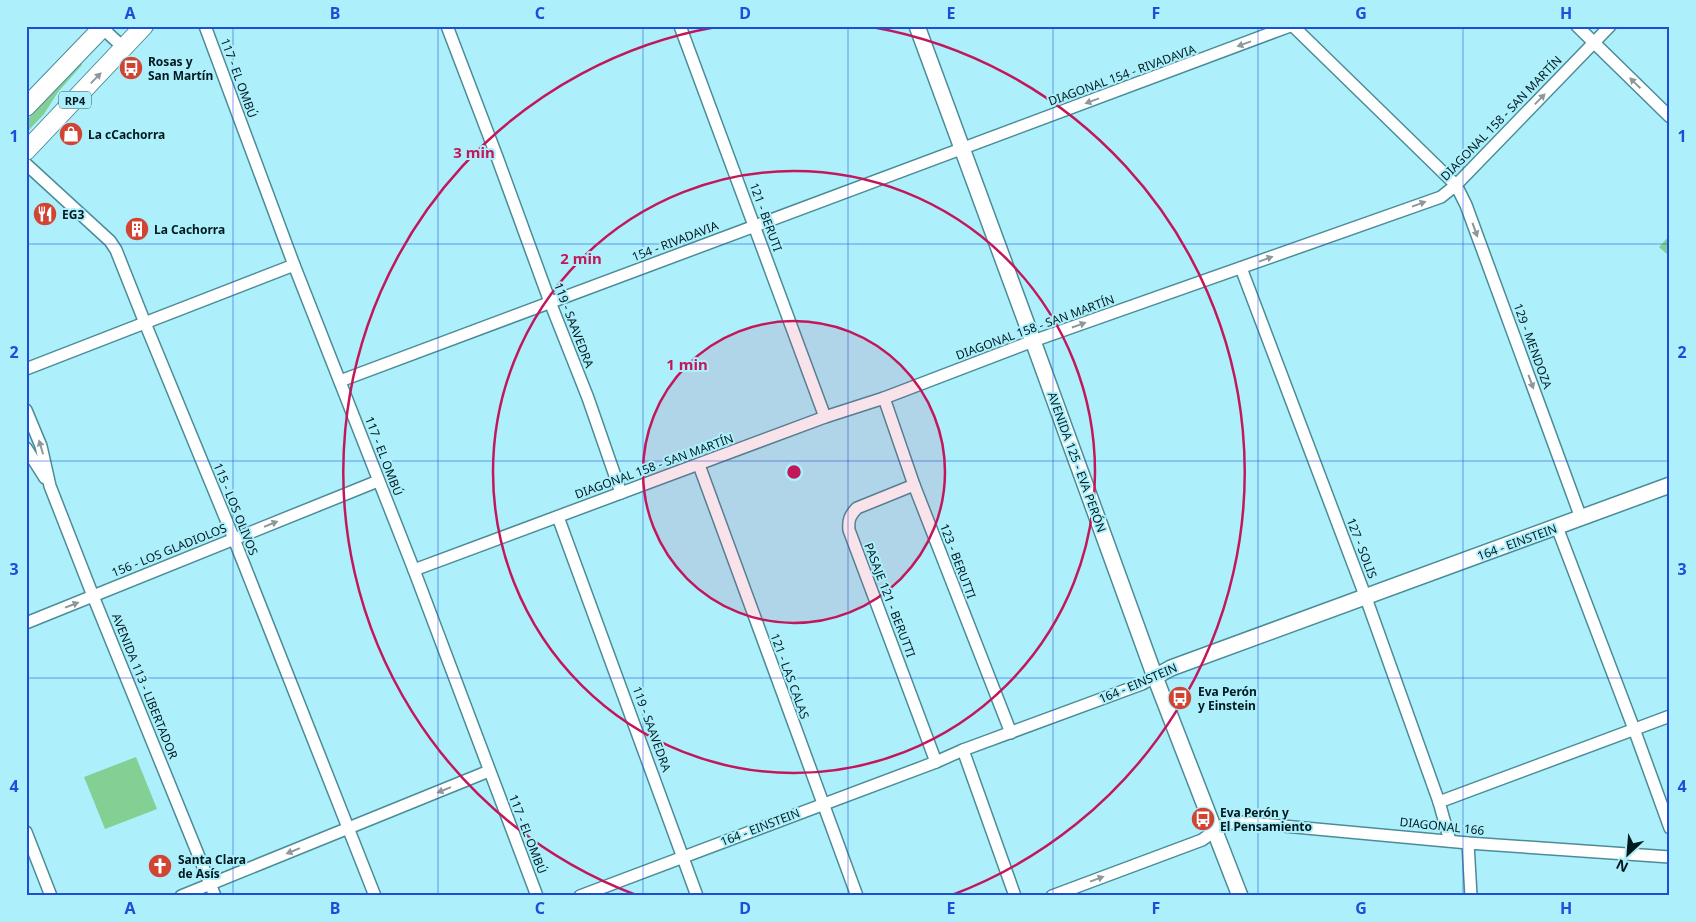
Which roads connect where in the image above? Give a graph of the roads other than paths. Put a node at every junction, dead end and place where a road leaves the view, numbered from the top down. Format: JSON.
{"nodes":[{"id":1,"x":144,"y":26,"type":"edge"},
{"id":2,"x":205,"y":26,"type":"edge"},
{"id":3,"x":447,"y":26,"type":"edge"},
{"id":4,"x":680,"y":26,"type":"edge"},
{"id":5,"x":917,"y":26,"type":"edge"},
{"id":6,"x":1291,"y":26,"type":"edge"},
{"id":7,"x":1577,"y":26,"type":"edge"},
{"id":8,"x":1610,"y":26,"type":"edge"},
{"id":9,"x":102,"y":27,"type":"edge"},
{"id":10,"x":1594,"y":43,"type":"junction"},
{"id":11,"x":124,"y":48,"type":"junction"},
{"id":12,"x":26,"y":107,"type":"edge"},
{"id":13,"x":1670,"y":117,"type":"edge"},
{"id":14,"x":963,"y":149,"type":"junction"},
{"id":15,"x":26,"y":151,"type":"edge"},
{"id":16,"x":26,"y":164,"type":"edge"},
{"id":17,"x":1456,"y":185,"type":"junction"},
{"id":18,"x":754,"y":226,"type":"junction"},
{"id":19,"x":294,"y":266,"type":"junction"},
{"id":20,"x":1241,"y":268,"type":"junction"},
{"id":21,"x":550,"y":302,"type":"junction"},
{"id":22,"x":144,"y":323,"type":"junction"},
{"id":23,"x":1033,"y":341,"type":"junction"},
{"id":24,"x":26,"y":369,"type":"edge"},
{"id":25,"x":340,"y":381,"type":"junction"},
{"id":26,"x":884,"y":398,"type":"junction"},
{"id":27,"x":26,"y":410,"type":"edge"},
{"id":28,"x":825,"y":417,"type":"junction"},
{"id":29,"x":26,"y":448,"type":"edge"},
{"id":30,"x":698,"y":465,"type":"junction"},
{"id":31,"x":378,"y":481,"type":"junction"},
{"id":32,"x":914,"y":485,"type":"junction"},
{"id":33,"x":1670,"y":485,"type":"edge"},
{"id":34,"x":50,"y":486,"type":"junction"},
{"id":35,"x":621,"y":492,"type":"junction"},
{"id":36,"x":558,"y":517,"type":"junction"},
{"id":37,"x":1581,"y":518,"type":"junction"},
{"id":38,"x":1557,"y":527,"type":"junction"},
{"id":39,"x":234,"y":539,"type":"junction"},
{"id":40,"x":414,"y":570,"type":"junction"},
{"id":41,"x":93,"y":596,"type":"junction"},
{"id":42,"x":1366,"y":598,"type":"junction"},
{"id":43,"x":26,"y":623,"type":"edge"},
{"id":44,"x":1155,"y":677,"type":"junction"},
{"id":45,"x":1670,"y":716,"type":"edge"},
{"id":46,"x":1634,"y":729,"type":"junction"},
{"id":47,"x":1011,"y":733,"type":"junction"},
{"id":48,"x":963,"y":750,"type":"junction"},
{"id":49,"x":936,"y":762,"type":"junction"},
{"id":50,"x":489,"y":771,"type":"junction"},
{"id":51,"x":1439,"y":802,"type":"junction"},
{"id":52,"x":822,"y":804,"type":"junction"},
{"id":53,"x":1670,"y":828,"type":"edge"},
{"id":54,"x":348,"y":829,"type":"junction"},
{"id":55,"x":1214,"y":830,"type":"junction"},
{"id":56,"x":26,"y":832,"type":"edge"},
{"id":57,"x":1450,"y":841,"type":"junction"},
{"id":58,"x":1468,"y":843,"type":"junction"},
{"id":59,"x":684,"y":856,"type":"junction"},
{"id":60,"x":1670,"y":857,"type":"edge"},
{"id":61,"x":213,"y":890,"type":"edge"},
{"id":62,"x":51,"y":896,"type":"edge"},
{"id":63,"x":181,"y":896,"type":"edge"},
{"id":64,"x":376,"y":896,"type":"edge"},
{"id":65,"x":537,"y":896,"type":"edge"},
{"id":66,"x":580,"y":896,"type":"edge"},
{"id":67,"x":697,"y":896,"type":"edge"},
{"id":68,"x":857,"y":896,"type":"edge"},
{"id":69,"x":1015,"y":896,"type":"edge"},
{"id":70,"x":1052,"y":896,"type":"edge"},
{"id":71,"x":1240,"y":896,"type":"edge"},
{"id":72,"x":1471,"y":896,"type":"edge"}],
"edges":[{"from":1,"to":11,"type":"main road","number":"RP4"},
{"from":2,"to":19,"type":"street","name":"117 - EL OMBÚ"},
{"from":3,"to":21,"type":"street","name":"119 - SAAVEDRA"},
{"from":4,"to":18,"type":"street","name":"121 - BERUTI"},
{"from":5,"to":14,"type":"street","name":"AVENIDA 125 - EVA PERÓN"},
{"from":6,"to":14,"type":"street","name":"DIAGONAL 154 - RIVADAVIA","one_way":true},
{"from":6,"to":17,"type":"street","name":"129 - MENDOZA"},
{"from":7,"to":10,"type":"street"},
{"from":8,"to":10,"type":"street","name":"DIAGONAL 158 - SAN MARTÍN"},
{"from":9,"to":11,"type":"street"},
{"from":9,"to":12,"type":"main road","number":"RP4"},
{"from":13,"to":10,"type":"street","one_way":true},
{"from":17,"to":10,"type":"street","name":"DIAGONAL 158 - SAN MARTÍN","one_way":true},
{"from":15,"to":11,"type":"main road","number":"RP4","one_way":true},
{"from":14,"to":18,"type":"street","name":"154 - RIVADAVIA"},
{"from":14,"to":23,"type":"street","name":"AVENIDA 125 - EVA PERÓN"},
{"from":16,"to":22,"type":"street","name":"115 - LOS OLIVOS"},
{"from":20,"to":17,"type":"street","name":"DIAGONAL 158 - SAN MARTÍN","one_way":true},
{"from":17,"to":37,"type":"street","name":"129 - MENDOZA","one_way":true},
{"from":18,"to":21,"type":"street","name":"154 - RIVADAVIA"},
{"from":18,"to":28,"type":"street","name":"121 - BERUTI"},
{"from":19,"to":22,"type":"street"},
{"from":19,"to":25,"type":"street","name":"117 - EL OMBÚ"},
{"from":23,"to":20,"type":"street","name":"DIAGONAL 158 - SAN MARTÍN","one_way":true},
{"from":20,"to":42,"type":"street","name":"127 - SOLIS"},
{"from":21,"to":25,"type":"street","name":"154 - RIVADAVIA"},
{"from":21,"to":35,"type":"street","name":"119 - SAAVEDRA"},
{"from":22,"to":24,"type":"street"},
{"from":22,"to":39,"type":"street","name":"115 - LOS OLIVOS"},
{"from":23,"to":26,"type":"street","name":"DIAGONAL 158 - SAN MARTÍN"},
{"from":23,"to":44,"type":"street","name":"AVENIDA 125 - EVA PERÓN"},
{"from":25,"to":31,"type":"street","name":"117 - EL OMBÚ"},
{"from":26,"to":28,"type":"street","name":"DIAGONAL 158 - SAN MARTÍN"},
{"from":26,"to":32,"type":"street","name":"123 - BERUTTI"},
{"from":34,"to":27,"type":"street","name":"AVENIDA 113 - LIBERTADOR","one_way":true},
{"from":28,"to":30,"type":"street","name":"DIAGONAL 158 - SAN MARTÍN"},
{"from":29,"to":34,"type":"street","name":"AVENIDA 113 - LIBERTADOR"},
{"from":30,"to":35,"type":"street","name":"DIAGONAL 158 - SAN MARTÍN"},
{"from":30,"to":52,"type":"street","name":"121 - LAS CALAS"},
{"from":39,"to":31,"type":"street","name":"156 - LOS GLADIOLOS","one_way":true},
{"from":31,"to":40,"type":"street","name":"117 - EL OMBÚ"},
{"from":32,"to":47,"type":"street","name":"123 - BERUTTI"},
{"from":32,"to":49,"type":"street","name":"PASAJE 121 - BERUTTI"},
{"from":33,"to":37,"type":"street","name":"164 - EINSTEIN"},
{"from":34,"to":41,"type":"street","name":"AVENIDA 113 - LIBERTADOR"},
{"from":35,"to":36,"type":"street","name":"DIAGONAL 158 - SAN MARTÍN"},
{"from":36,"to":40,"type":"street","name":"DIAGONAL 158 - SAN MARTÍN"},
{"from":36,"to":59,"type":"street","name":"119 - SAAVEDRA"},
{"from":37,"to":38,"type":"street","name":"164 - EINSTEIN"},
{"from":38,"to":42,"type":"street","name":"164 - EINSTEIN"},
{"from":38,"to":46,"type":"street"},
{"from":39,"to":41,"type":"street","name":"156 - LOS GLADIOLOS"},
{"from":39,"to":54,"type":"street","name":"115 - LOS OLIVOS"},
{"from":40,"to":50,"type":"street","name":"117 - EL OMBÚ"},
{"from":43,"to":41,"type":"street","name":"156 - LOS GLADIOLOS","one_way":true},
{"from":41,"to":61,"type":"street","name":"AVENIDA 113 - LIBERTADOR"},
{"from":42,"to":44,"type":"street","name":"164 - EINSTEIN"},
{"from":42,"to":51,"type":"street","name":"127 - SOLIS"},
{"from":44,"to":47,"type":"street","name":"164 - EINSTEIN"},
{"from":44,"to":55,"type":"street","name":"AVENIDA 125 - EVA PERÓN"},
{"from":45,"to":46,"type":"street"},
{"from":46,"to":51,"type":"street"},
{"from":46,"to":53,"type":"street"},
{"from":47,"to":48,"type":"street","name":"164 - EINSTEIN"},
{"from":48,"to":49,"type":"street","name":"164 - EINSTEIN"},
{"from":48,"to":69,"type":"street"},
{"from":49,"to":52,"type":"street","name":"164 - EINSTEIN"},
{"from":50,"to":54,"type":"street","one_way":true},
{"from":50,"to":65,"type":"street","name":"117 - EL OMBÚ"},
{"from":51,"to":57,"type":"street","name":"127 - SOLIS"},
{"from":52,"to":59,"type":"street","name":"164 - EINSTEIN"},
{"from":52,"to":68,"type":"street","name":"121 - LAS CALAS"},
{"from":54,"to":61,"type":"street","one_way":true},
{"from":54,"to":64,"type":"street","name":"115 - LOS OLIVOS"},
{"from":55,"to":57,"type":"street","name":"DIAGONAL 166"},
{"from":70,"to":55,"type":"street","name":"DIAGONAL 166","one_way":true},
{"from":55,"to":71,"type":"street","name":"AVENIDA 125 - EVA PERÓN"},
{"from":56,"to":62,"type":"street"},
{"from":57,"to":58,"type":"street","name":"DIAGONAL 166"},
{"from":58,"to":60,"type":"street","name":"DIAGONAL 166"},
{"from":58,"to":72,"type":"street"},
{"from":59,"to":66,"type":"street","name":"164 - EINSTEIN"},
{"from":59,"to":67,"type":"street","name":"119 - SAAVEDRA"},
{"from":61,"to":63,"type":"street"}]}
